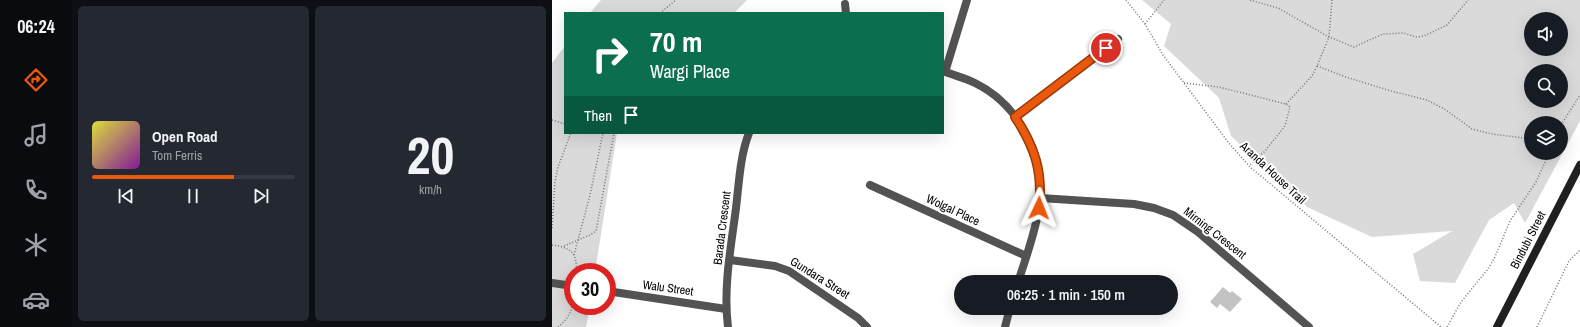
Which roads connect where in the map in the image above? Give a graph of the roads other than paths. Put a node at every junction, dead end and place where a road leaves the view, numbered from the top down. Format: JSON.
{"nodes":[{"id":1,"x":967,"y":0,"type":"edge"},
{"id":2,"x":845,"y":4,"type":"dead end"},
{"id":3,"x":846,"y":12,"type":"edge"},
{"id":4,"x":1118,"y":39,"type":"dead end"},
{"id":5,"x":944,"y":72,"type":"edge"},
{"id":6,"x":1015,"y":117,"type":"junction"},
{"id":7,"x":749,"y":134,"type":"edge"},
{"id":8,"x":1580,"y":164,"type":"edge"},
{"id":9,"x":870,"y":185,"type":"dead end"},
{"id":10,"x":1040,"y":198,"type":"junction"},
{"id":11,"x":1026,"y":256,"type":"junction"},
{"id":12,"x":730,"y":260,"type":"junction"},
{"id":13,"x":1020,"y":275,"type":"edge"},
{"id":14,"x":552,"y":283,"type":"edge"},
{"id":15,"x":564,"y":285,"type":"edge"},
{"id":16,"x":616,"y":292,"type":"edge"},
{"id":17,"x":726,"y":309,"type":"junction"},
{"id":18,"x":1008,"y":315,"type":"edge"},
{"id":19,"x":728,"y":327,"type":"edge"},
{"id":20,"x":866,"y":327,"type":"edge"},
{"id":21,"x":1005,"y":327,"type":"edge"},
{"id":22,"x":1309,"y":327,"type":"edge"},
{"id":23,"x":1497,"y":327,"type":"edge"}],
"edges":[{"from":1,"to":5,"type":"street"},
{"from":2,"to":3,"type":"street"},
{"from":4,"to":6,"type":"street"},
{"from":5,"to":6,"type":"street"},
{"from":6,"to":10,"type":"street"},
{"from":7,"to":12,"type":"street","name":"Barada Crescent"},
{"from":8,"to":23,"type":"main road","name":"Bindubi Street"},
{"from":9,"to":11,"type":"street","name":"Wolgal Place"},
{"from":10,"to":11,"type":"street"},
{"from":10,"to":22,"type":"street","name":"Mirning Crescent"},
{"from":11,"to":13,"type":"street"},
{"from":12,"to":17,"type":"street","name":"Barada Crescent"},
{"from":12,"to":20,"type":"street","name":"Gundara Street"},
{"from":14,"to":15,"type":"street"},
{"from":16,"to":17,"type":"street","name":"Walu Street"},
{"from":17,"to":19,"type":"street","name":"Barada Crescent"},
{"from":18,"to":21,"type":"street"}]}
